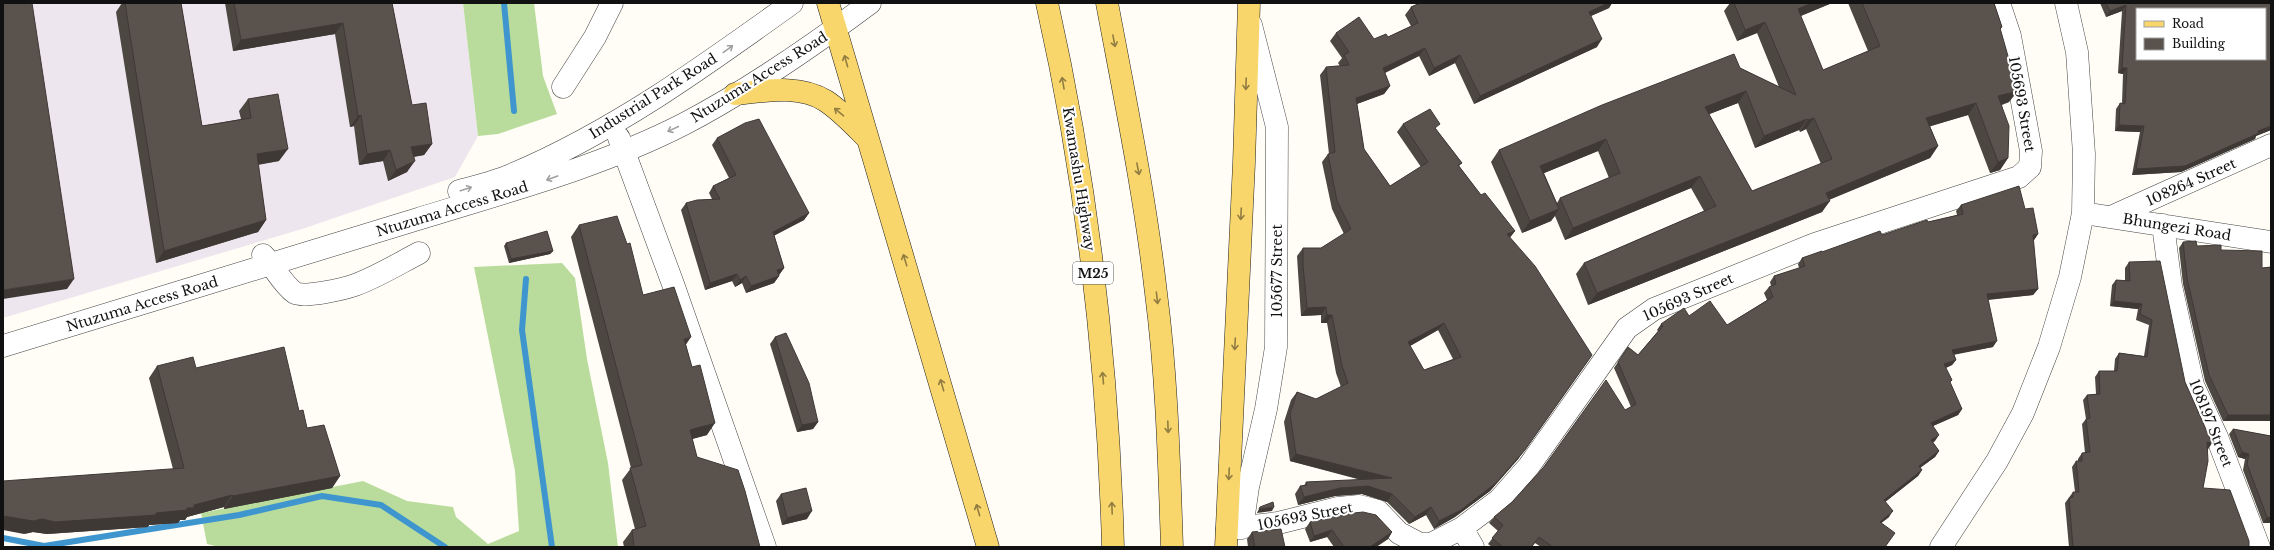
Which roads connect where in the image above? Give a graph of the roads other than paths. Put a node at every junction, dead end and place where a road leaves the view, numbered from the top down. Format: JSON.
{"nodes":[{"id":1,"x":612,"y":3,"type":"edge"},
{"id":2,"x":792,"y":3,"type":"edge"},
{"id":3,"x":828,"y":3,"type":"edge"},
{"id":4,"x":870,"y":3,"type":"edge"},
{"id":5,"x":1047,"y":3,"type":"edge"},
{"id":6,"x":1107,"y":3,"type":"edge"},
{"id":7,"x":1999,"y":3,"type":"edge"},
{"id":8,"x":2051,"y":3,"type":"edge"},
{"id":9,"x":2066,"y":3,"type":"edge"},
{"id":10,"x":1249,"y":9,"type":"edge"},
{"id":11,"x":837,"y":28,"type":"junction"},
{"id":12,"x":563,"y":87,"type":"dead end"},
{"id":13,"x":735,"y":94,"type":"junction"},
{"id":14,"x":2078,"y":94,"type":"junction"},
{"id":15,"x":614,"y":124,"type":"junction"},
{"id":16,"x":868,"y":139,"type":"junction"},
{"id":17,"x":2271,"y":145,"type":"edge"},
{"id":18,"x":624,"y":152,"type":"junction"},
{"id":19,"x":2083,"y":213,"type":"junction"},
{"id":20,"x":2112,"y":217,"type":"junction"},
{"id":21,"x":2163,"y":225,"type":"junction"},
{"id":22,"x":2271,"y":242,"type":"edge"},
{"id":23,"x":419,"y":253,"type":"dead end"},
{"id":24,"x":267,"y":259,"type":"junction"},
{"id":25,"x":3,"y":337,"type":"edge"},
{"id":26,"x":3,"y":346,"type":"edge"},
{"id":27,"x":1462,"y":528,"type":"junction"},
{"id":28,"x":1232,"y":534,"type":"edge"},
{"id":29,"x":765,"y":547,"type":"edge"},
{"id":30,"x":988,"y":547,"type":"edge"},
{"id":31,"x":1113,"y":547,"type":"edge"},
{"id":32,"x":1172,"y":547,"type":"edge"},
{"id":33,"x":1473,"y":547,"type":"edge"},
{"id":34,"x":1941,"y":547,"type":"edge"},
{"id":35,"x":2259,"y":547,"type":"edge"}],
"edges":[{"from":1,"to":12,"type":"street"},
{"from":15,"to":2,"type":"street","name":"Industrial Park Road","one_way":true},
{"from":3,"to":11,"type":"main road"},
{"from":4,"to":11,"type":"street","name":"Ntuzuma Access Road"},
{"from":31,"to":5,"type":"main road","name":"Kwamashu Highway","number":"M25","one_way":true},
{"from":6,"to":32,"type":"main road","one_way":true},
{"from":7,"to":27,"type":"street","name":"105693 Street"},
{"from":8,"to":14,"type":"street"},
{"from":9,"to":14,"type":"street"},
{"from":10,"to":28,"type":"main road","one_way":true},
{"from":10,"to":28,"type":"street","name":"105677 Street"},
{"from":11,"to":13,"type":"street","name":"Ntuzuma Access Road"},
{"from":16,"to":11,"type":"main road","one_way":true},
{"from":16,"to":13,"type":"main road","one_way":true},
{"from":13,"to":18,"type":"street","name":"Ntuzuma Access Road","one_way":true},
{"from":14,"to":19,"type":"street"},
{"from":15,"to":18,"type":"street"},
{"from":24,"to":15,"type":"street","name":"Industrial Park Road","one_way":true},
{"from":30,"to":16,"type":"main road","one_way":true},
{"from":17,"to":20,"type":"street","name":"108264 Street"},
{"from":18,"to":24,"type":"street","name":"Ntuzuma Access Road","one_way":true},
{"from":18,"to":29,"type":"street"},
{"from":19,"to":20,"type":"street","name":"Bhungezi Road"},
{"from":19,"to":34,"type":"street"},
{"from":20,"to":21,"type":"street","name":"Bhungezi Road"},
{"from":21,"to":22,"type":"street","name":"Bhungezi Road"},
{"from":21,"to":35,"type":"street","name":"108197 Street"},
{"from":23,"to":24,"type":"street"},
{"from":24,"to":25,"type":"street","name":"Industrial Park Road"},
{"from":24,"to":26,"type":"street","name":"Ntuzuma Access Road"},
{"from":27,"to":28,"type":"street","name":"105693 Street"},
{"from":27,"to":33,"type":"street"}]}
